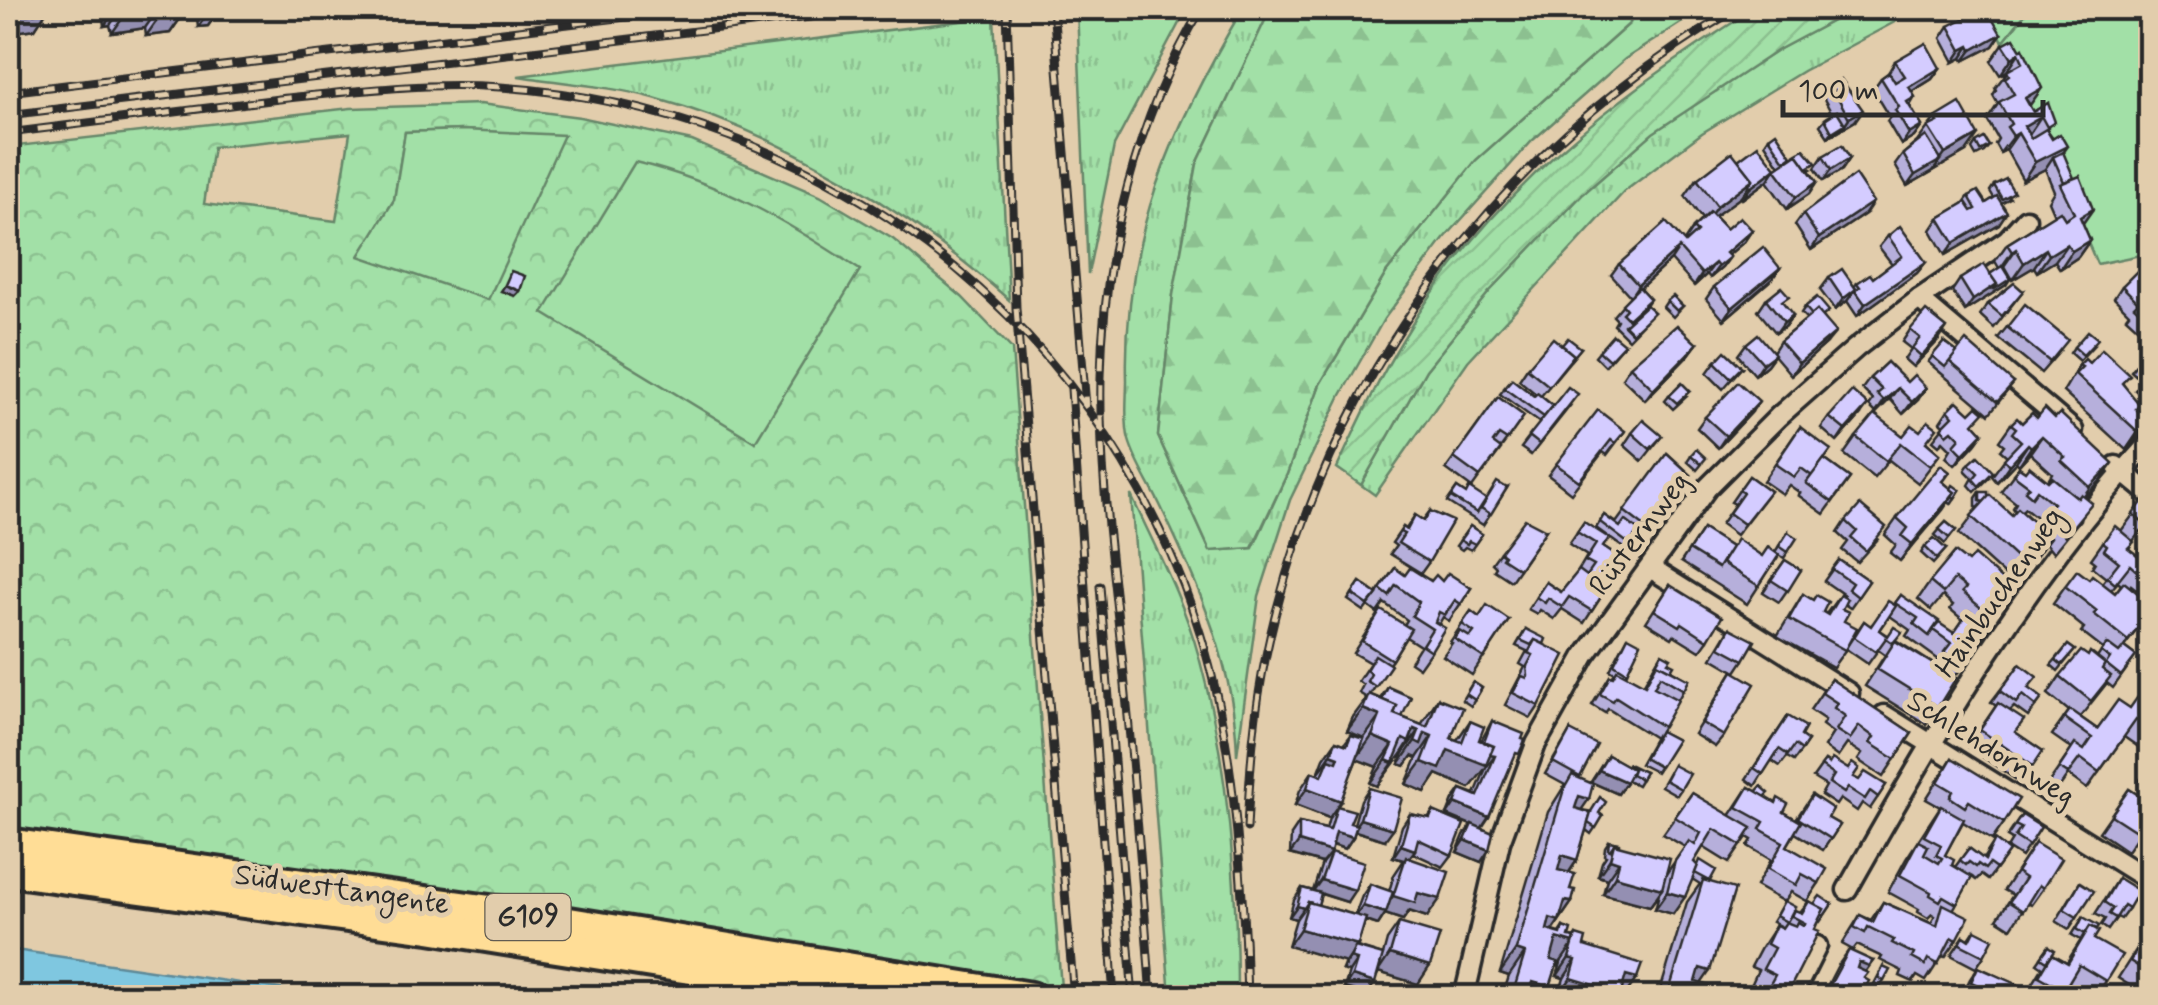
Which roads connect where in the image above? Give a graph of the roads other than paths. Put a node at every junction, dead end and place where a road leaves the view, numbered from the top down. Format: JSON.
{"nodes":[{"id":1,"x":2026,"y":219,"type":"dead end"},
{"id":2,"x":1919,"y":300,"type":"junction"},
{"id":3,"x":2150,"y":442,"type":"edge"},
{"id":4,"x":2122,"y":472,"type":"junction"},
{"id":5,"x":2150,"y":494,"type":"edge"},
{"id":6,"x":1650,"y":568,"type":"junction"},
{"id":7,"x":1930,"y":744,"type":"junction"},
{"id":8,"x":8,"y":844,"type":"edge"},
{"id":9,"x":8,"y":870,"type":"edge"},
{"id":10,"x":2150,"y":881,"type":"edge"},
{"id":11,"x":1848,"y":890,"type":"dead end"},
{"id":12,"x":1816,"y":946,"type":"edge"},
{"id":13,"x":881,"y":998,"type":"edge"},
{"id":14,"x":1031,"y":998,"type":"edge"},
{"id":15,"x":1464,"y":998,"type":"edge"},
{"id":16,"x":1791,"y":998,"type":"edge"}],
"edges":[{"from":1,"to":2,"type":"street","name":"Rüsternweg"},
{"from":2,"to":4,"type":"street"},
{"from":2,"to":6,"type":"street","name":"Rüsternweg"},
{"from":3,"to":4,"type":"street","name":"Hainbuchenweg"},
{"from":4,"to":5,"type":"street"},
{"from":4,"to":7,"type":"street","name":"Hainbuchenweg"},
{"from":6,"to":7,"type":"street","name":"Schlehdornweg"},
{"from":6,"to":15,"type":"street","name":"Rüsternweg"},
{"from":7,"to":10,"type":"street","name":"Schlehdornweg"},
{"from":7,"to":11,"type":"street","name":"Hainbuchenweg"},
{"from":8,"to":14,"type":"highway","name":"Südwesttangente","number":"G109"},
{"from":9,"to":13,"type":"highway","name":"Südwesttangente","number":"G109"},
{"from":12,"to":16,"type":"street"}]}
